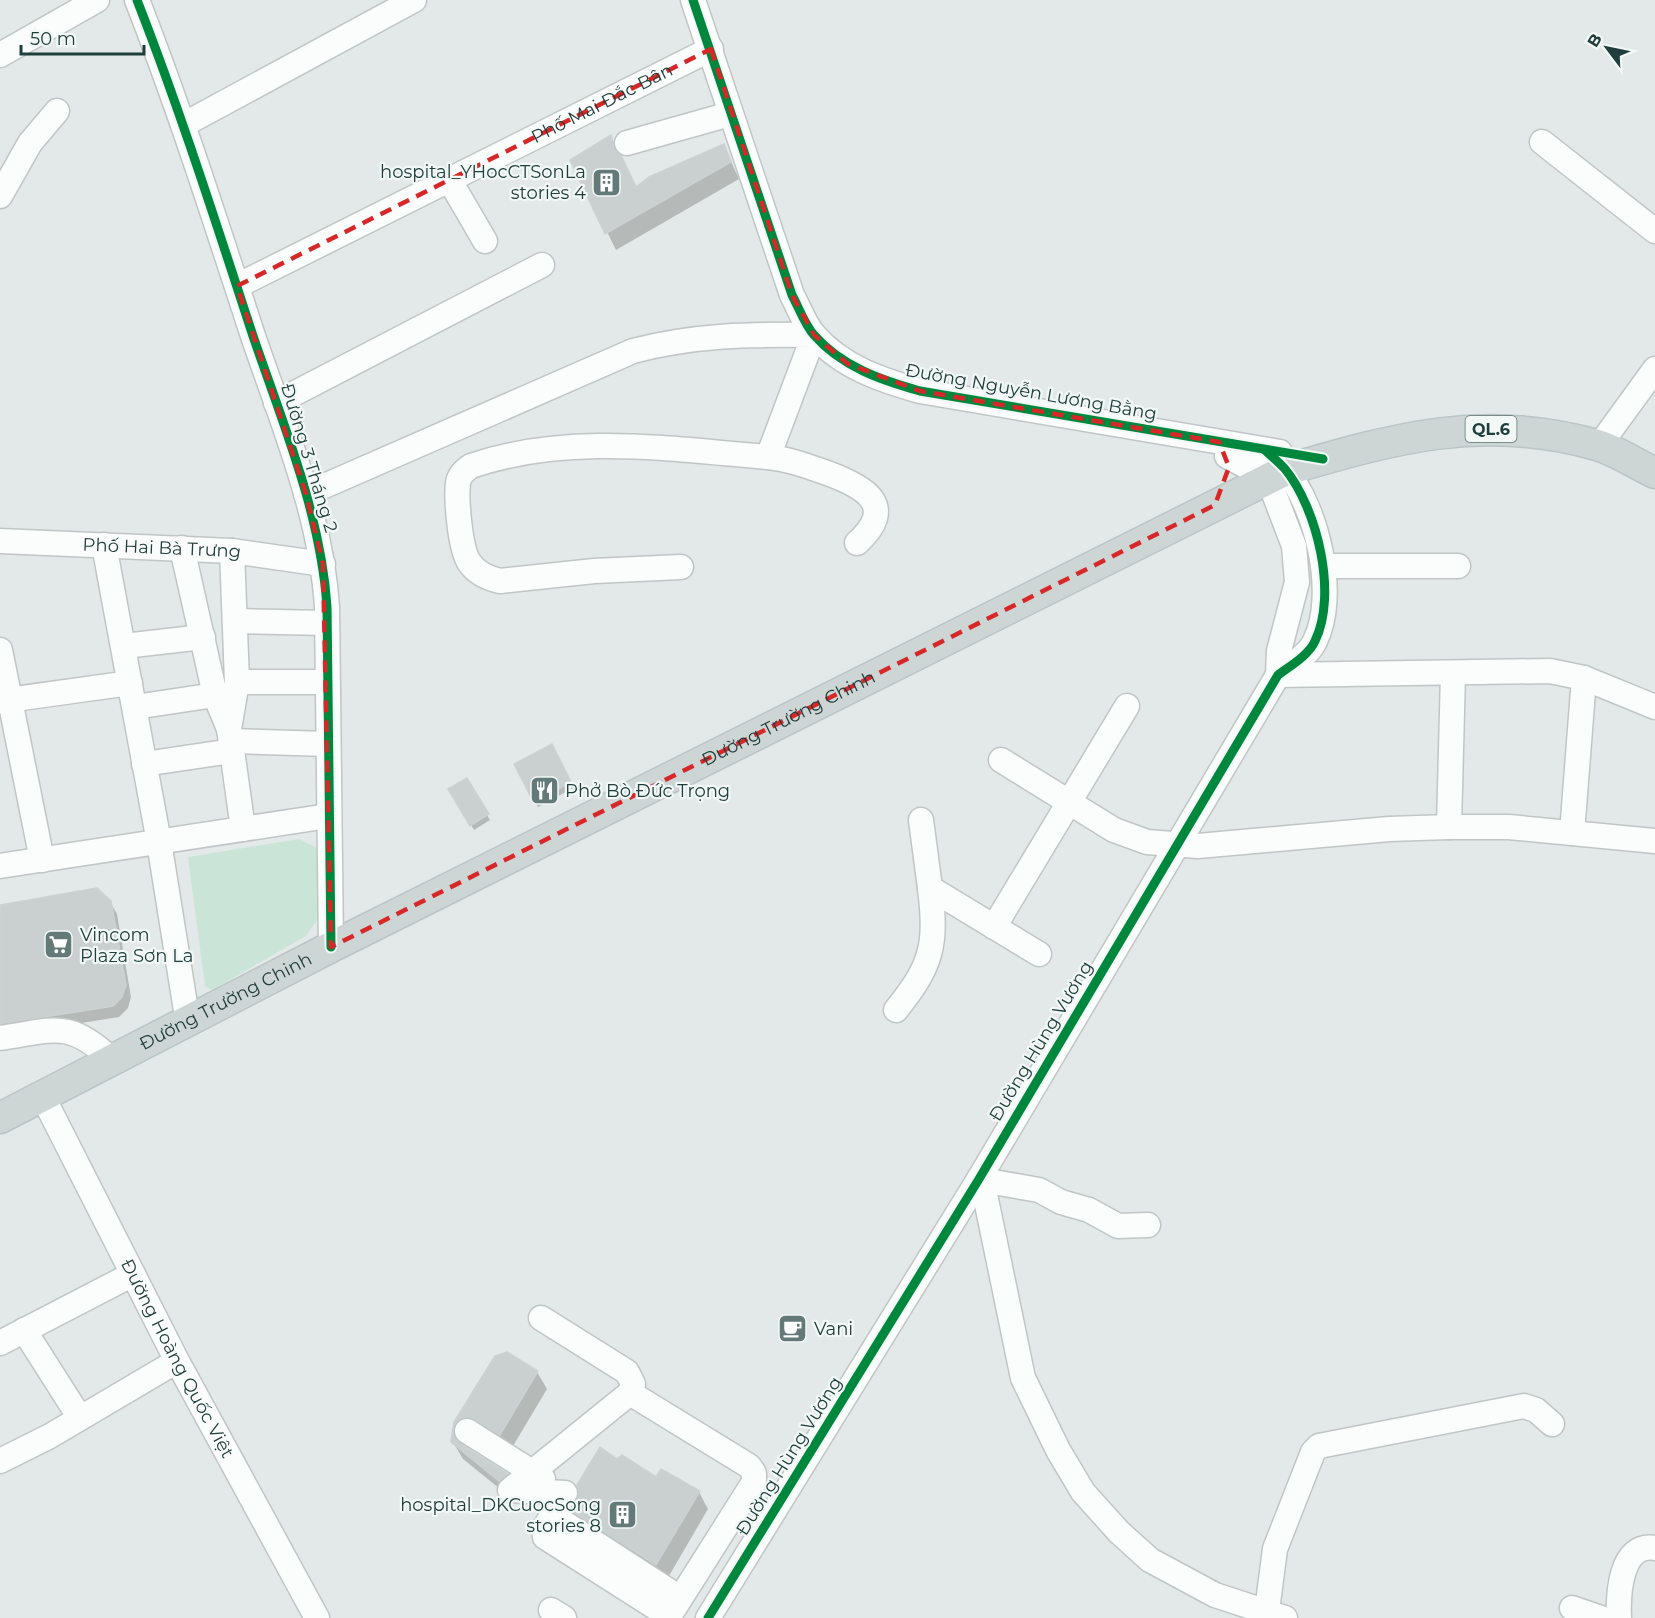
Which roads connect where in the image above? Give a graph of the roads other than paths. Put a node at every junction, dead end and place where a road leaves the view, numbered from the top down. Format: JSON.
{"nodes":[{"id":1,"x":97,"y":0,"type":"edge"},
{"id":2,"x":137,"y":0,"type":"edge"},
{"id":3,"x":414,"y":0,"type":"edge"},
{"id":4,"x":693,"y":0,"type":"edge"},
{"id":5,"x":711,"y":50,"type":"junction"},
{"id":6,"x":0,"y":55,"type":"edge"},
{"id":7,"x":57,"y":111,"type":"dead end"},
{"id":8,"x":730,"y":114,"type":"junction"},
{"id":9,"x":183,"y":125,"type":"junction"},
{"id":10,"x":1542,"y":142,"type":"dead end"},
{"id":11,"x":627,"y":143,"type":"dead end"},
{"id":12,"x":450,"y":181,"type":"junction"},
{"id":13,"x":0,"y":196,"type":"edge"},
{"id":14,"x":1655,"y":231,"type":"edge"},
{"id":15,"x":485,"y":241,"type":"dead end"},
{"id":16,"x":542,"y":265,"type":"dead end"},
{"id":17,"x":237,"y":286,"type":"junction"},
{"id":18,"x":814,"y":335,"type":"junction"},
{"id":19,"x":1655,"y":369,"type":"edge"},
{"id":20,"x":276,"y":403,"type":"junction"},
{"id":21,"x":1599,"y":446,"type":"junction"},
{"id":22,"x":1223,"y":449,"type":"junction"},
{"id":23,"x":768,"y":456,"type":"junction"},
{"id":24,"x":1273,"y":466,"type":"junction"},
{"id":25,"x":1655,"y":473,"type":"edge"},
{"id":26,"x":306,"y":494,"type":"junction"},
{"id":27,"x":1215,"y":505,"type":"junction"},
{"id":28,"x":0,"y":541,"type":"edge"},
{"id":29,"x":857,"y":543,"type":"dead end"},
{"id":30,"x":104,"y":545,"type":"junction"},
{"id":31,"x":182,"y":548,"type":"junction"},
{"id":32,"x":232,"y":550,"type":"junction"},
{"id":33,"x":323,"y":564,"type":"junction"},
{"id":34,"x":1325,"y":566,"type":"junction"},
{"id":35,"x":1458,"y":566,"type":"dead end"},
{"id":36,"x":681,"y":567,"type":"dead end"},
{"id":37,"x":236,"y":621,"type":"junction"},
{"id":38,"x":327,"y":623,"type":"junction"},
{"id":39,"x":202,"y":637,"type":"junction"},
{"id":40,"x":124,"y":646,"type":"junction"},
{"id":41,"x":0,"y":650,"type":"edge"},
{"id":42,"x":1453,"y":673,"type":"junction"},
{"id":43,"x":1278,"y":675,"type":"junction"},
{"id":44,"x":1584,"y":678,"type":"junction"},
{"id":45,"x":237,"y":682,"type":"junction"},
{"id":46,"x":327,"y":682,"type":"junction"},
{"id":47,"x":130,"y":683,"type":"junction"},
{"id":48,"x":214,"y":695,"type":"junction"},
{"id":49,"x":5,"y":701,"type":"edge"},
{"id":50,"x":1127,"y":706,"type":"dead end"},
{"id":51,"x":135,"y":707,"type":"junction"},
{"id":52,"x":1655,"y":707,"type":"edge"},
{"id":53,"x":231,"y":740,"type":"junction"},
{"id":54,"x":327,"y":744,"type":"junction"},
{"id":55,"x":1001,"y":760,"type":"dead end"},
{"id":56,"x":144,"y":764,"type":"junction"},
{"id":57,"x":1068,"y":802,"type":"junction"},
{"id":58,"x":328,"y":816,"type":"junction"},
{"id":59,"x":921,"y":820,"type":"dead end"},
{"id":60,"x":1449,"y":826,"type":"junction"},
{"id":61,"x":243,"y":829,"type":"junction"},
{"id":62,"x":1572,"y":833,"type":"junction"},
{"id":63,"x":159,"y":842,"type":"junction"},
{"id":64,"x":1655,"y":842,"type":"edge"},
{"id":65,"x":1177,"y":845,"type":"junction"},
{"id":66,"x":42,"y":860,"type":"junction"},
{"id":67,"x":0,"y":866,"type":"edge"},
{"id":68,"x":930,"y":888,"type":"junction"},
{"id":69,"x":994,"y":927,"type":"junction"},
{"id":70,"x":331,"y":947,"type":"junction"},
{"id":71,"x":1039,"y":954,"type":"dead end"},
{"id":72,"x":896,"y":1010,"type":"dead end"},
{"id":73,"x":188,"y":1023,"type":"junction"},
{"id":74,"x":0,"y":1038,"type":"edge"},
{"id":75,"x":112,"y":1060,"type":"junction"},
{"id":76,"x":43,"y":1097,"type":"junction"},
{"id":77,"x":0,"y":1118,"type":"edge"},
{"id":78,"x":980,"y":1179,"type":"junction"},
{"id":79,"x":1148,"y":1225,"type":"dead end"},
{"id":80,"x":133,"y":1274,"type":"junction"},
{"id":81,"x":541,"y":1318,"type":"dead end"},
{"id":82,"x":24,"y":1330,"type":"junction"},
{"id":83,"x":0,"y":1343,"type":"edge"},
{"id":84,"x":177,"y":1361,"type":"junction"},
{"id":85,"x":630,"y":1392,"type":"junction"},
{"id":86,"x":80,"y":1418,"type":"junction"},
{"id":87,"x":1552,"y":1424,"type":"dead end"},
{"id":88,"x":467,"y":1431,"type":"dead end"},
{"id":89,"x":0,"y":1461,"type":"edge"},
{"id":90,"x":565,"y":1493,"type":"junction"},
{"id":91,"x":1655,"y":1548,"type":"edge"},
{"id":92,"x":1572,"y":1608,"type":"dead end"},
{"id":93,"x":673,"y":1609,"type":"edge"},
{"id":94,"x":1273,"y":1616,"type":"edge"},
{"id":95,"x":317,"y":1618,"type":"edge"},
{"id":96,"x":696,"y":1618,"type":"edge"},
{"id":97,"x":708,"y":1618,"type":"edge"},
{"id":98,"x":1601,"y":1618,"type":"edge"},
{"id":99,"x":1619,"y":1618,"type":"edge"}],
"edges":[{"from":1,"to":6,"type":"street"},
{"from":2,"to":9,"type":"street","name":"Đường 3 Tháng 2"},
{"from":3,"to":9,"type":"street"},
{"from":4,"to":5,"type":"street","name":"Đường Nguyễn Lương Bằng"},
{"from":5,"to":8,"type":"street","name":"Đường Nguyễn Lương Bằng"},
{"from":5,"to":12,"type":"street","name":"Phố Mai Đắc Bân"},
{"from":7,"to":13,"type":"street"},
{"from":8,"to":11,"type":"street"},
{"from":8,"to":18,"type":"street","name":"Đường Nguyễn Lương Bằng"},
{"from":9,"to":17,"type":"street","name":"Đường 3 Tháng 2"},
{"from":10,"to":14,"type":"street"},
{"from":12,"to":15,"type":"street"},
{"from":12,"to":17,"type":"street","name":"Phố Mai Đắc Bân"},
{"from":16,"to":20,"type":"street"},
{"from":17,"to":20,"type":"street","name":"Đường 3 Tháng 2"},
{"from":18,"to":22,"type":"street","name":"Đường Nguyễn Lương Bằng"},
{"from":18,"to":23,"type":"street"},
{"from":18,"to":26,"type":"street"},
{"from":19,"to":21,"type":"street"},
{"from":20,"to":26,"type":"street","name":"Đường 3 Tháng 2"},
{"from":21,"to":24,"type":"main road","name":"Đường Trường Chinh","number":"QL.6"},
{"from":21,"to":25,"type":"main road","number":"QL.6"},
{"from":22,"to":24,"type":"street","name":"Đường Nguyễn Lương Bằng"},
{"from":22,"to":27,"type":"street"},
{"from":23,"to":29,"type":"street"},
{"from":23,"to":36,"type":"street"},
{"from":24,"to":27,"type":"main road","name":"Đường Trường Chinh","number":"QL.6"},
{"from":24,"to":34,"type":"street","name":"Đường Hùng Vương"},
{"from":24,"to":43,"type":"street","name":"Đường Hùng Vương"},
{"from":26,"to":33,"type":"street","name":"Đường 3 Tháng 2"},
{"from":27,"to":70,"type":"main road","name":"Đường Trường Chinh","number":"QL.6"},
{"from":28,"to":30,"type":"street","name":"Phố Hai Bà Trưng"},
{"from":30,"to":31,"type":"street","name":"Phố Hai Bà Trưng"},
{"from":30,"to":40,"type":"street"},
{"from":31,"to":32,"type":"street","name":"Phố Hai Bà Trưng"},
{"from":31,"to":39,"type":"street"},
{"from":32,"to":33,"type":"street","name":"Phố Hai Bà Trưng"},
{"from":32,"to":37,"type":"street"},
{"from":33,"to":38,"type":"street","name":"Đường 3 Tháng 2"},
{"from":34,"to":35,"type":"street"},
{"from":34,"to":43,"type":"street","name":"Đường Hùng Vương"},
{"from":37,"to":38,"type":"street"},
{"from":37,"to":45,"type":"street"},
{"from":38,"to":46,"type":"street","name":"Đường 3 Tháng 2"},
{"from":39,"to":40,"type":"street"},
{"from":39,"to":48,"type":"street"},
{"from":40,"to":47,"type":"street"},
{"from":41,"to":49,"type":"street"},
{"from":42,"to":43,"type":"street"},
{"from":42,"to":44,"type":"street"},
{"from":42,"to":60,"type":"street"},
{"from":43,"to":65,"type":"street","name":"Đường Hùng Vương"},
{"from":44,"to":52,"type":"street"},
{"from":44,"to":62,"type":"street"},
{"from":45,"to":46,"type":"street"},
{"from":45,"to":53,"type":"street"},
{"from":46,"to":54,"type":"street","name":"Đường 3 Tháng 2"},
{"from":47,"to":49,"type":"street"},
{"from":47,"to":51,"type":"street"},
{"from":48,"to":51,"type":"street"},
{"from":48,"to":53,"type":"street"},
{"from":49,"to":66,"type":"street"},
{"from":50,"to":57,"type":"street"},
{"from":51,"to":56,"type":"street"},
{"from":53,"to":54,"type":"street"},
{"from":53,"to":56,"type":"street"},
{"from":53,"to":61,"type":"street"},
{"from":54,"to":58,"type":"street","name":"Đường 3 Tháng 2"},
{"from":55,"to":57,"type":"street"},
{"from":56,"to":63,"type":"street"},
{"from":57,"to":65,"type":"street"},
{"from":57,"to":69,"type":"street"},
{"from":58,"to":61,"type":"street"},
{"from":58,"to":70,"type":"street","name":"Đường 3 Tháng 2"},
{"from":59,"to":68,"type":"street"},
{"from":60,"to":62,"type":"street"},
{"from":60,"to":65,"type":"street"},
{"from":61,"to":63,"type":"street"},
{"from":62,"to":64,"type":"street"},
{"from":63,"to":66,"type":"street"},
{"from":63,"to":73,"type":"street"},
{"from":65,"to":78,"type":"street","name":"Đường Hùng Vương"},
{"from":66,"to":67,"type":"street"},
{"from":68,"to":69,"type":"street"},
{"from":68,"to":72,"type":"street"},
{"from":69,"to":71,"type":"street"},
{"from":70,"to":73,"type":"main road","name":"Đường Trường Chinh","number":"QL.6"},
{"from":73,"to":75,"type":"main road","name":"Đường Trường Chinh","number":"QL.6"},
{"from":74,"to":75,"type":"street"},
{"from":75,"to":76,"type":"main road","name":"Đường Trường Chinh","number":"QL.6"},
{"from":76,"to":77,"type":"main road","name":"Đường Trường Chinh","number":"QL.6"},
{"from":76,"to":80,"type":"street","name":"Đường Hoàng Quốc Việt"},
{"from":78,"to":79,"type":"street"},
{"from":78,"to":94,"type":"street"},
{"from":78,"to":97,"type":"street","name":"Đường Hùng Vương"},
{"from":80,"to":82,"type":"street"},
{"from":80,"to":84,"type":"street","name":"Đường Hoàng Quốc Việt"},
{"from":81,"to":85,"type":"street"},
{"from":82,"to":83,"type":"street"},
{"from":82,"to":86,"type":"street"},
{"from":84,"to":86,"type":"street"},
{"from":84,"to":95,"type":"street","name":"Đường Hoàng Quốc Việt"},
{"from":85,"to":90,"type":"street"},
{"from":85,"to":93,"type":"street"},
{"from":86,"to":89,"type":"street"},
{"from":87,"to":94,"type":"street"},
{"from":88,"to":90,"type":"street"},
{"from":90,"to":93,"type":"street"},
{"from":91,"to":99,"type":"street"},
{"from":92,"to":98,"type":"street"},
{"from":93,"to":96,"type":"street"}]}
